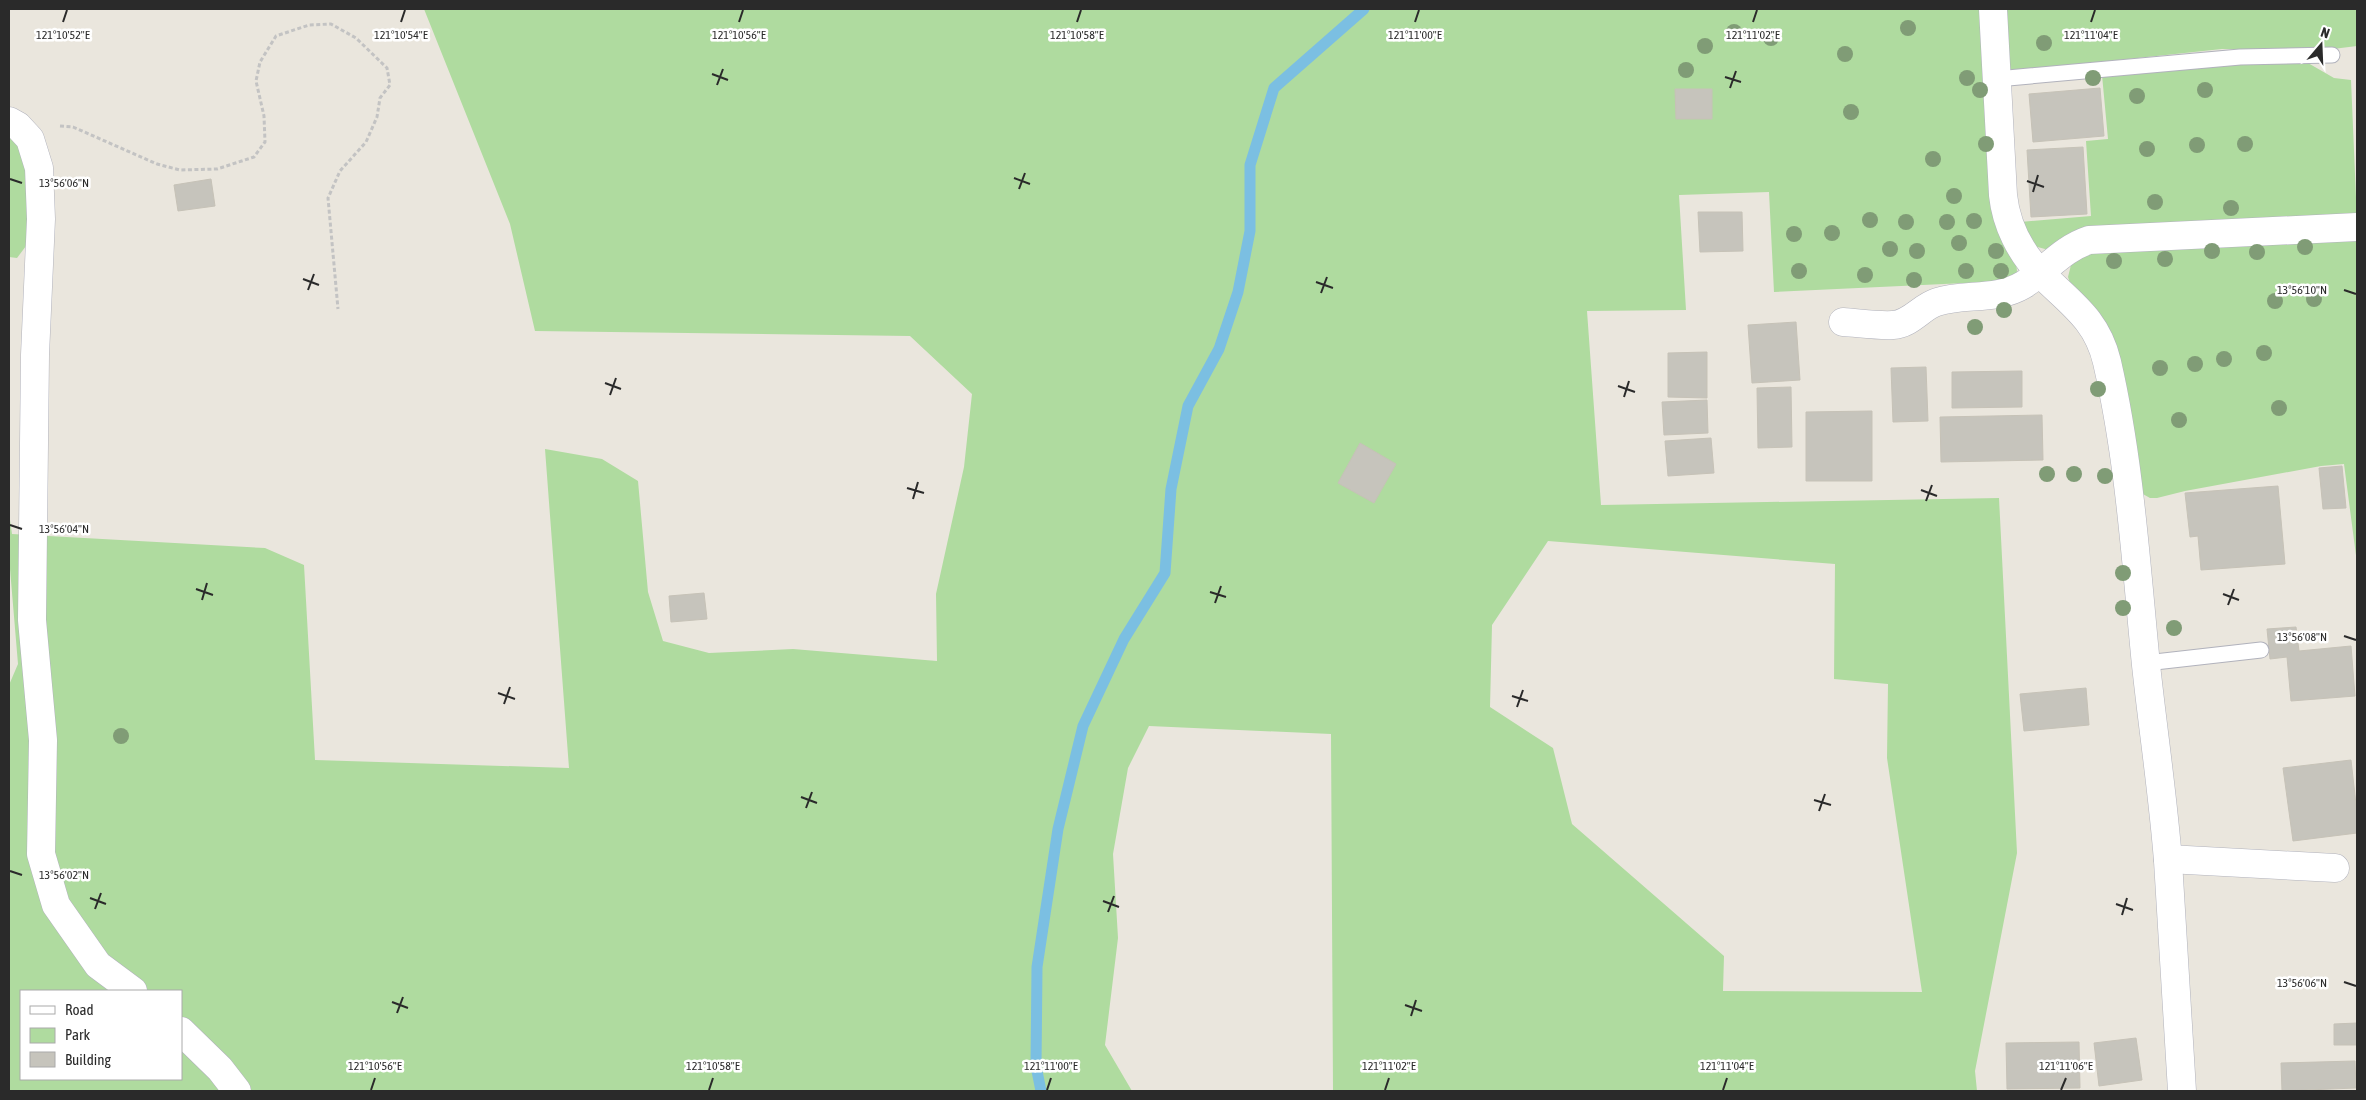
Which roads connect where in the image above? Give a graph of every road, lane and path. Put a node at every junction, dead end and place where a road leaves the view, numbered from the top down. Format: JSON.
{"nodes":[{"id":1,"x":1993,"y":9,"type":"edge"},
{"id":2,"x":2332,"y":55,"type":"dead end"},
{"id":3,"x":1997,"y":80,"type":"junction"},
{"id":4,"x":9,"y":121,"type":"edge"},
{"id":5,"x":30,"y":140,"type":"junction"},
{"id":6,"x":2357,"y":227,"type":"edge"},
{"id":7,"x":2040,"y":272,"type":"junction"},
{"id":8,"x":338,"y":310,"type":"dead end"},
{"id":9,"x":1843,"y":322,"type":"dead end"},
{"id":10,"x":2261,"y":650,"type":"dead end"},
{"id":11,"x":2146,"y":663,"type":"junction"},
{"id":12,"x":2168,"y":859,"type":"junction"},
{"id":13,"x":2335,"y":868,"type":"dead end"},
{"id":14,"x":132,"y":990,"type":"edge"},
{"id":15,"x":182,"y":1032,"type":"edge"},
{"id":16,"x":237,"y":1091,"type":"edge"},
{"id":17,"x":2182,"y":1091,"type":"edge"}],
"edges":[{"from":1,"to":3,"type":"street"},
{"from":2,"to":3,"type":"lane"},
{"from":3,"to":7,"type":"street"},
{"from":4,"to":5,"type":"street"},
{"from":5,"to":8,"type":"path"},
{"from":5,"to":14,"type":"street"},
{"from":6,"to":7,"type":"street"},
{"from":7,"to":9,"type":"street"},
{"from":7,"to":11,"type":"street"},
{"from":10,"to":11,"type":"lane"},
{"from":11,"to":12,"type":"street"},
{"from":12,"to":13,"type":"street"},
{"from":12,"to":17,"type":"street"},
{"from":15,"to":16,"type":"street"}]}
